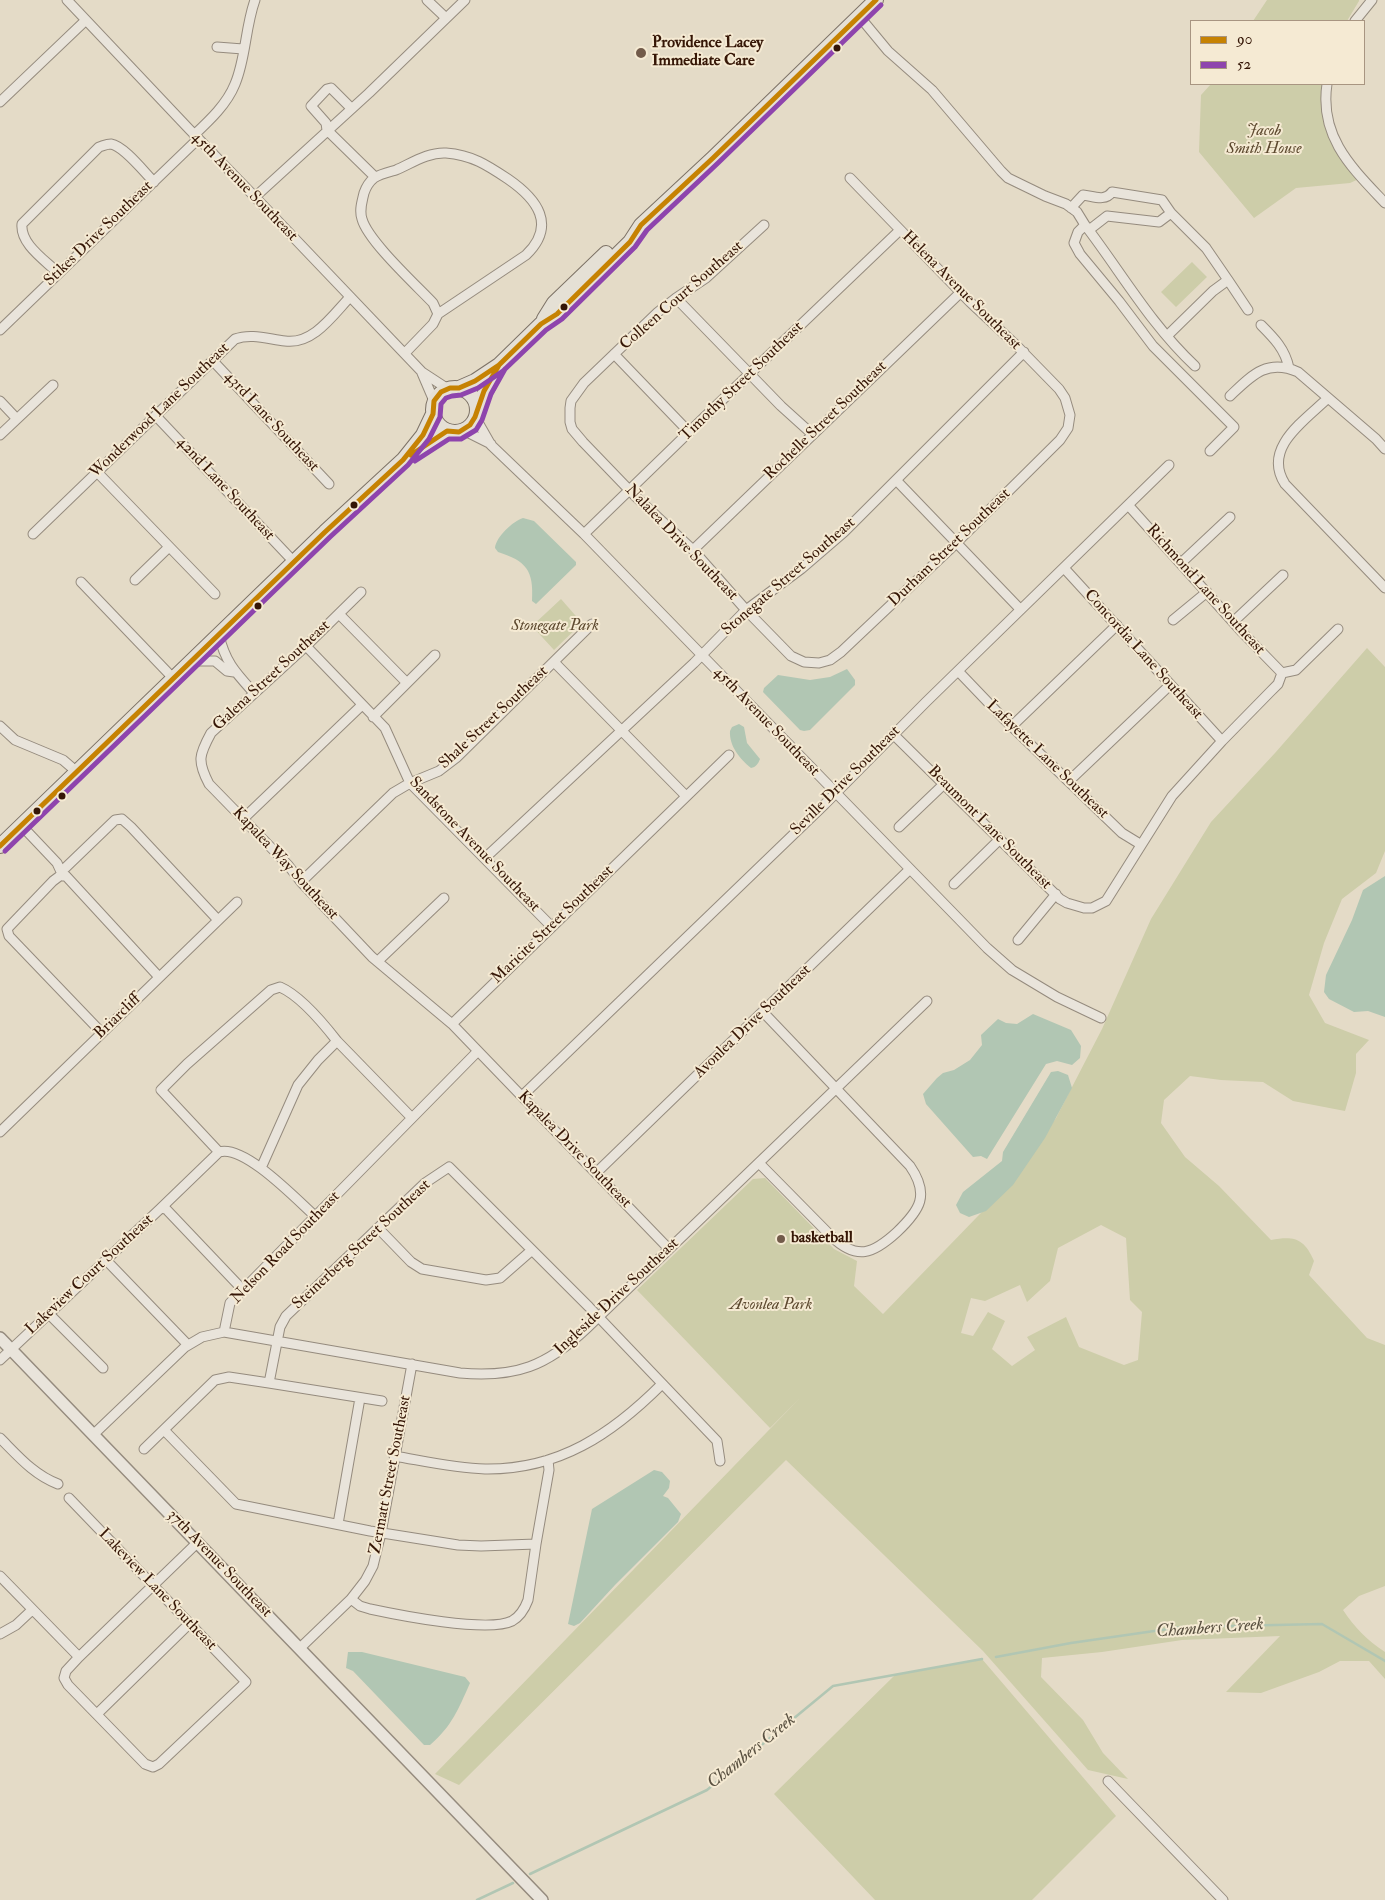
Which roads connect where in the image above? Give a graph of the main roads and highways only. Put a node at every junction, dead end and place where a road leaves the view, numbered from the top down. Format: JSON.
{"nodes":[{"id":1,"x":876,"y":0,"type":"edge"},
{"id":2,"x":499,"y":365,"type":"junction"},
{"id":3,"x":454,"y":388,"type":"junction"},
{"id":4,"x":433,"y":407,"type":"junction"},
{"id":5,"x":476,"y":413,"type":"junction"},
{"id":6,"x":447,"y":431,"type":"junction"},
{"id":7,"x":403,"y":460,"type":"junction"},
{"id":8,"x":0,"y":846,"type":"edge"}],
"edges":[{"from":1,"to":2,"type":"main road"},
{"from":2,"to":3,"type":"main road"},
{"from":2,"to":5,"type":"main road"},
{"from":3,"to":4,"type":"main road"},
{"from":3,"to":5,"type":"main road"},
{"from":4,"to":6,"type":"main road"},
{"from":4,"to":7,"type":"main road"},
{"from":5,"to":6,"type":"main road"},
{"from":6,"to":7,"type":"main road"},
{"from":7,"to":8,"type":"main road"}]}
